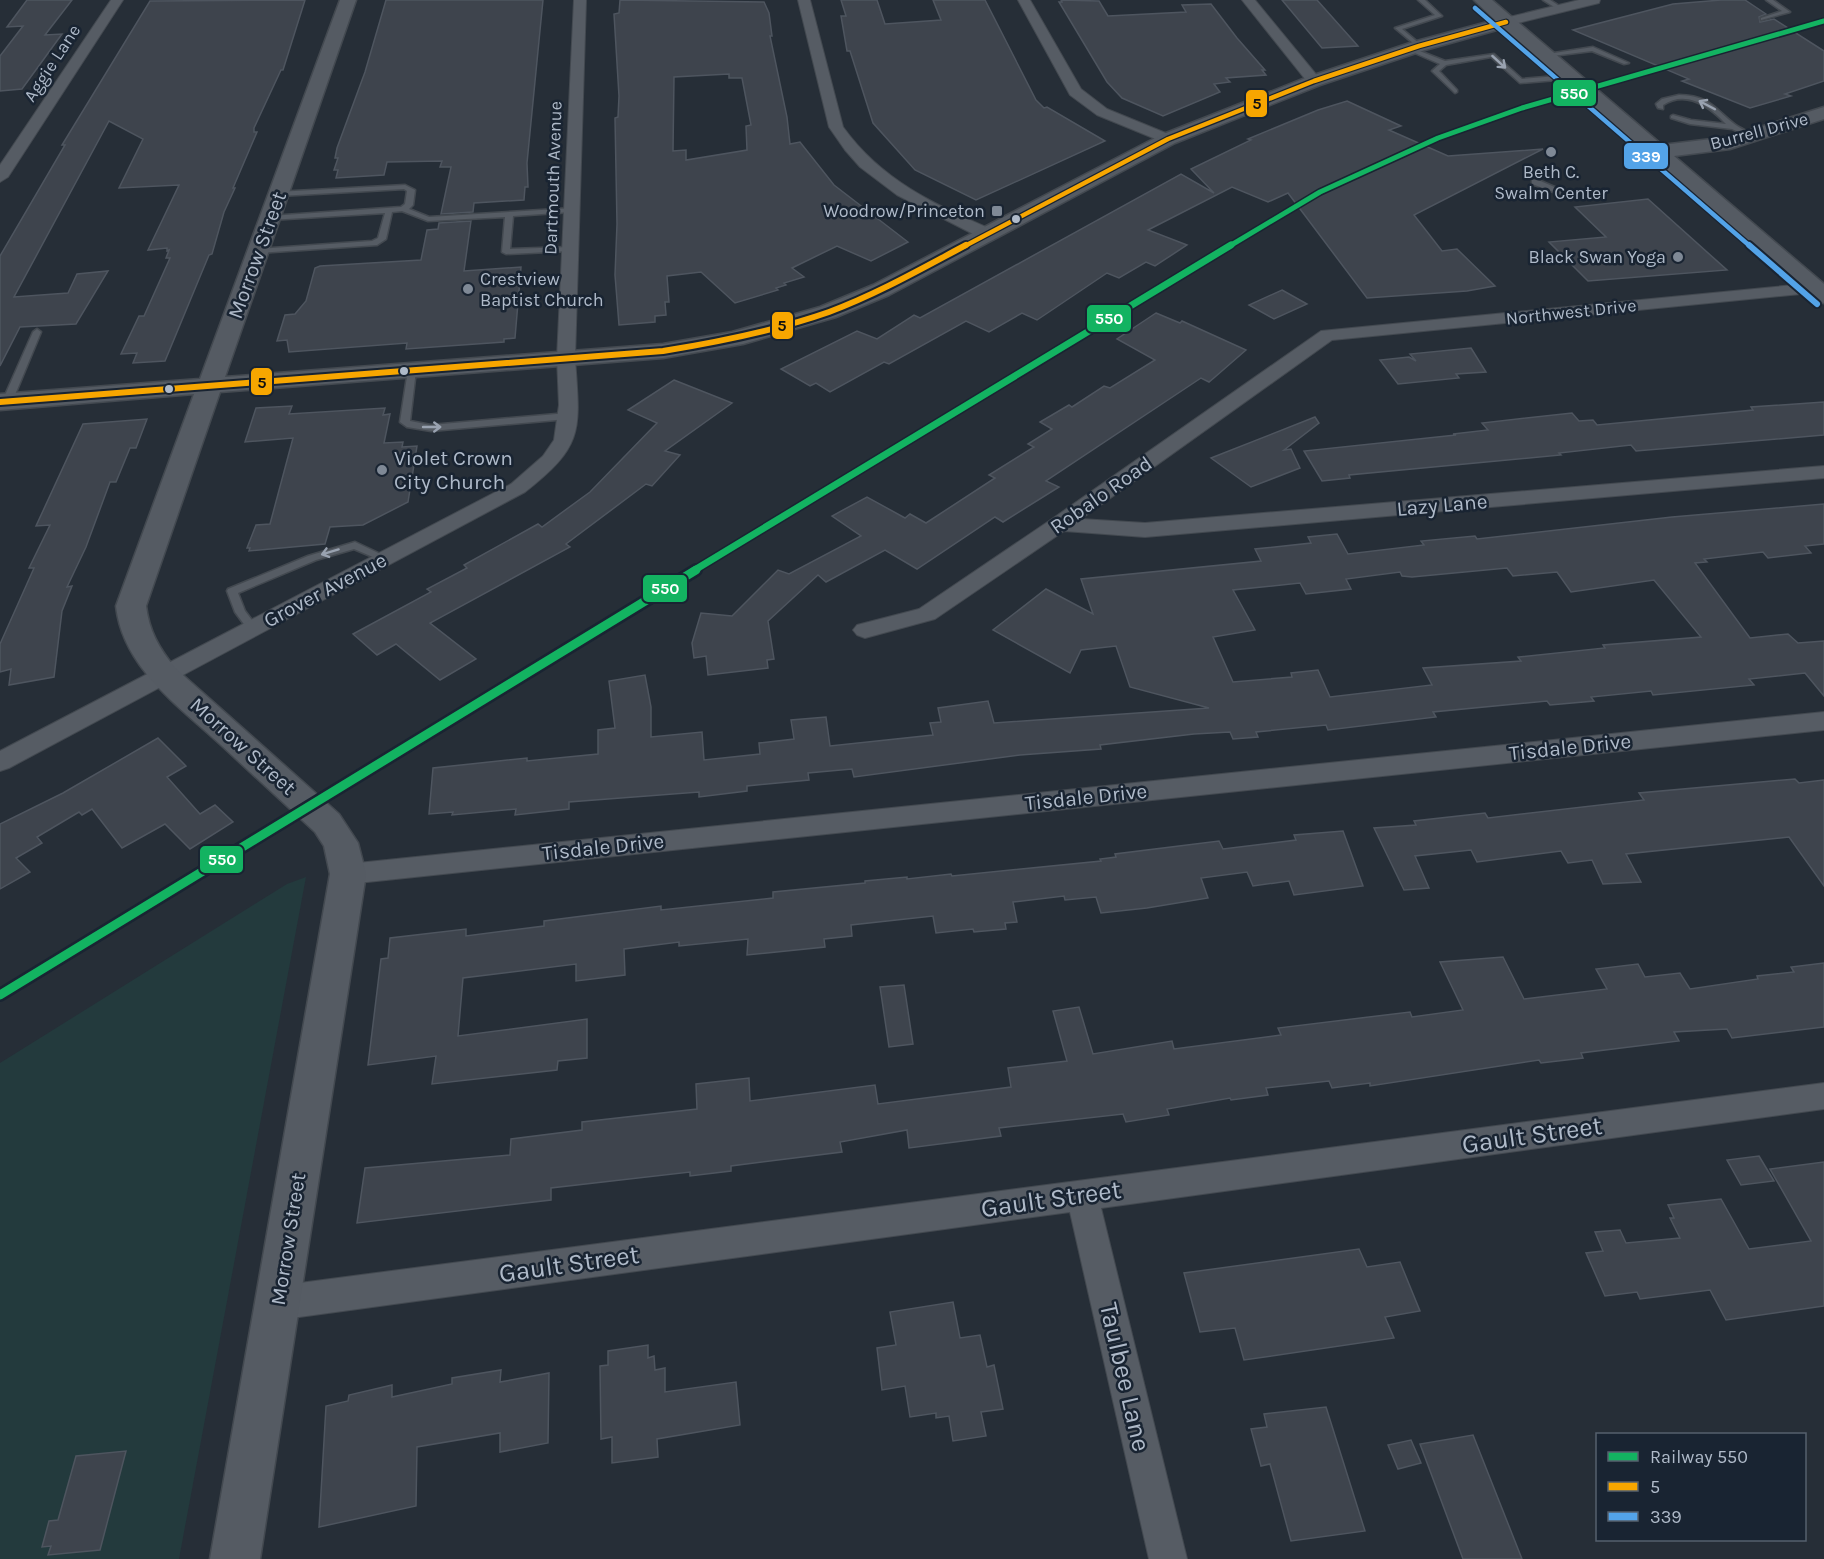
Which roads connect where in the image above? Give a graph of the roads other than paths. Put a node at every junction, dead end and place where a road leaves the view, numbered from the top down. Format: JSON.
{"nodes":[{"id":1,"x":117,"y":0,"type":"edge"},
{"id":2,"x":348,"y":0,"type":"edge"},
{"id":3,"x":580,"y":0,"type":"edge"},
{"id":4,"x":804,"y":0,"type":"edge"},
{"id":5,"x":1024,"y":0,"type":"edge"},
{"id":6,"x":1248,"y":0,"type":"edge"},
{"id":7,"x":1421,"y":0,"type":"edge"},
{"id":8,"x":1482,"y":0,"type":"edge"},
{"id":9,"x":1546,"y":0,"type":"edge"},
{"id":10,"x":1594,"y":0,"type":"edge"},
{"id":11,"x":1768,"y":0,"type":"edge"},
{"id":12,"x":1561,"y":9,"type":"junction"},
{"id":13,"x":1763,"y":19,"type":"dead end"},
{"id":14,"x":1506,"y":22,"type":"junction"},
{"id":15,"x":1414,"y":48,"type":"junction"},
{"id":16,"x":1544,"y":55,"type":"junction"},
{"id":17,"x":1444,"y":63,"type":"junction"},
{"id":18,"x":1626,"y":63,"type":"dead end"},
{"id":19,"x":1569,"y":76,"type":"junction"},
{"id":20,"x":1314,"y":81,"type":"junction"},
{"id":21,"x":1455,"y":91,"type":"dead end"},
{"id":22,"x":1661,"y":108,"type":"dead end"},
{"id":23,"x":1824,"y":113,"type":"edge"},
{"id":24,"x":1673,"y":117,"type":"dead end"},
{"id":25,"x":1733,"y":127,"type":"junction"},
{"id":26,"x":1751,"y":136,"type":"junction"},
{"id":27,"x":1168,"y":139,"type":"junction"},
{"id":28,"x":1657,"y":152,"type":"junction"},
{"id":29,"x":0,"y":177,"type":"edge"},
{"id":30,"x":1535,"y":182,"type":"dead end"},
{"id":31,"x":1567,"y":194,"type":"dead end"},
{"id":32,"x":275,"y":206,"type":"junction"},
{"id":33,"x":403,"y":209,"type":"junction"},
{"id":34,"x":389,"y":210,"type":"junction"},
{"id":35,"x":572,"y":210,"type":"junction"},
{"id":36,"x":510,"y":214,"type":"junction"},
{"id":37,"x":987,"y":234,"type":"junction"},
{"id":38,"x":570,"y":249,"type":"junction"},
{"id":39,"x":258,"y":251,"type":"junction"},
{"id":40,"x":1819,"y":292,"type":"edge"},
{"id":41,"x":37,"y":332,"type":"dead end"},
{"id":42,"x":1327,"y":335,"type":"joint"},
{"id":43,"x":566,"y":358,"type":"junction"},
{"id":44,"x":412,"y":370,"type":"junction"},
{"id":45,"x":210,"y":387,"type":"junction"},
{"id":46,"x":4,"y":402,"type":"edge"},
{"id":47,"x":568,"y":416,"type":"junction"},
{"id":48,"x":1824,"y":472,"type":"edge"},
{"id":49,"x":1060,"y":524,"type":"junction"},
{"id":50,"x":384,"y":558,"type":"junction"},
{"id":51,"x":253,"y":628,"type":"junction"},
{"id":52,"x":865,"y":630,"type":"dead end"},
{"id":53,"x":164,"y":675,"type":"junction"},
{"id":54,"x":1824,"y":721,"type":"edge"},
{"id":55,"x":0,"y":762,"type":"edge"},
{"id":56,"x":348,"y":873,"type":"junction"},
{"id":57,"x":1824,"y":1096,"type":"edge"},
{"id":58,"x":1082,"y":1195,"type":"junction"},
{"id":59,"x":277,"y":1303,"type":"junction"},
{"id":60,"x":235,"y":1559,"type":"edge"},
{"id":61,"x":1168,"y":1559,"type":"edge"}],
"edges":[{"from":1,"to":29,"type":"street","name":"Aggie Lane"},
{"from":2,"to":32,"type":"street","name":"Morrow Street"},
{"from":3,"to":35,"type":"street","name":"Dartmouth Avenue"},
{"from":4,"to":37,"type":"street"},
{"from":5,"to":27,"type":"street"},
{"from":6,"to":20,"type":"street"},
{"from":7,"to":15,"type":"lane"},
{"from":8,"to":14,"type":"street"},
{"from":9,"to":12,"type":"lane"},
{"from":10,"to":12,"type":"street"},
{"from":11,"to":13,"type":"lane"},
{"from":12,"to":14,"type":"street"},
{"from":14,"to":15,"type":"street"},
{"from":14,"to":16,"type":"street"},
{"from":15,"to":17,"type":"lane"},
{"from":15,"to":20,"type":"street"},
{"from":16,"to":18,"type":"lane"},
{"from":16,"to":19,"type":"street"},
{"from":17,"to":19,"type":"lane","one_way":true},
{"from":17,"to":21,"type":"lane"},
{"from":19,"to":28,"type":"street"},
{"from":20,"to":27,"type":"street"},
{"from":25,"to":22,"type":"lane","one_way":true},
{"from":23,"to":26,"type":"street","name":"Burrell Drive"},
{"from":24,"to":25,"type":"lane"},
{"from":25,"to":26,"type":"lane"},
{"from":26,"to":28,"type":"street","name":"Burrell Drive"},
{"from":27,"to":37,"type":"street"},
{"from":28,"to":40,"type":"street"},
{"from":30,"to":31,"type":"lane"},
{"from":32,"to":33,"type":"lane"},
{"from":32,"to":34,"type":"lane"},
{"from":32,"to":39,"type":"street","name":"Morrow Street"},
{"from":33,"to":34,"type":"lane"},
{"from":33,"to":36,"type":"lane"},
{"from":34,"to":39,"type":"lane"},
{"from":35,"to":36,"type":"lane"},
{"from":35,"to":38,"type":"street","name":"Dartmouth Avenue"},
{"from":36,"to":38,"type":"lane"},
{"from":37,"to":43,"type":"street"},
{"from":38,"to":43,"type":"street","name":"Dartmouth Avenue"},
{"from":39,"to":45,"type":"street","name":"Morrow Street"},
{"from":40,"to":42,"type":"street","name":"Northwest Drive"},
{"from":41,"to":46,"type":"lane"},
{"from":42,"to":49,"type":"street","name":"Robalo Road"},
{"from":43,"to":44,"type":"street"},
{"from":43,"to":47,"type":"street","name":"Grover Avenue"},
{"from":44,"to":45,"type":"street"},
{"from":44,"to":47,"type":"lane","one_way":true},
{"from":45,"to":46,"type":"street"},
{"from":45,"to":53,"type":"street","name":"Morrow Street"},
{"from":47,"to":50,"type":"street","name":"Grover Avenue"},
{"from":48,"to":49,"type":"street","name":"Lazy Lane"},
{"from":49,"to":52,"type":"street","name":"Robalo Road"},
{"from":50,"to":51,"type":"street","name":"Grover Avenue"},
{"from":50,"to":51,"type":"lane","one_way":true},
{"from":51,"to":53,"type":"street","name":"Grover Avenue"},
{"from":53,"to":55,"type":"street","name":"Grover Avenue"},
{"from":53,"to":56,"type":"street","name":"Morrow Street"},
{"from":54,"to":56,"type":"street","name":"Tisdale Drive"},
{"from":56,"to":59,"type":"street","name":"Morrow Street"},
{"from":57,"to":58,"type":"street","name":"Gault Street"},
{"from":58,"to":59,"type":"street","name":"Gault Street"},
{"from":58,"to":61,"type":"street","name":"Taulbee Lane"},
{"from":59,"to":60,"type":"street","name":"Morrow Street"}]}
